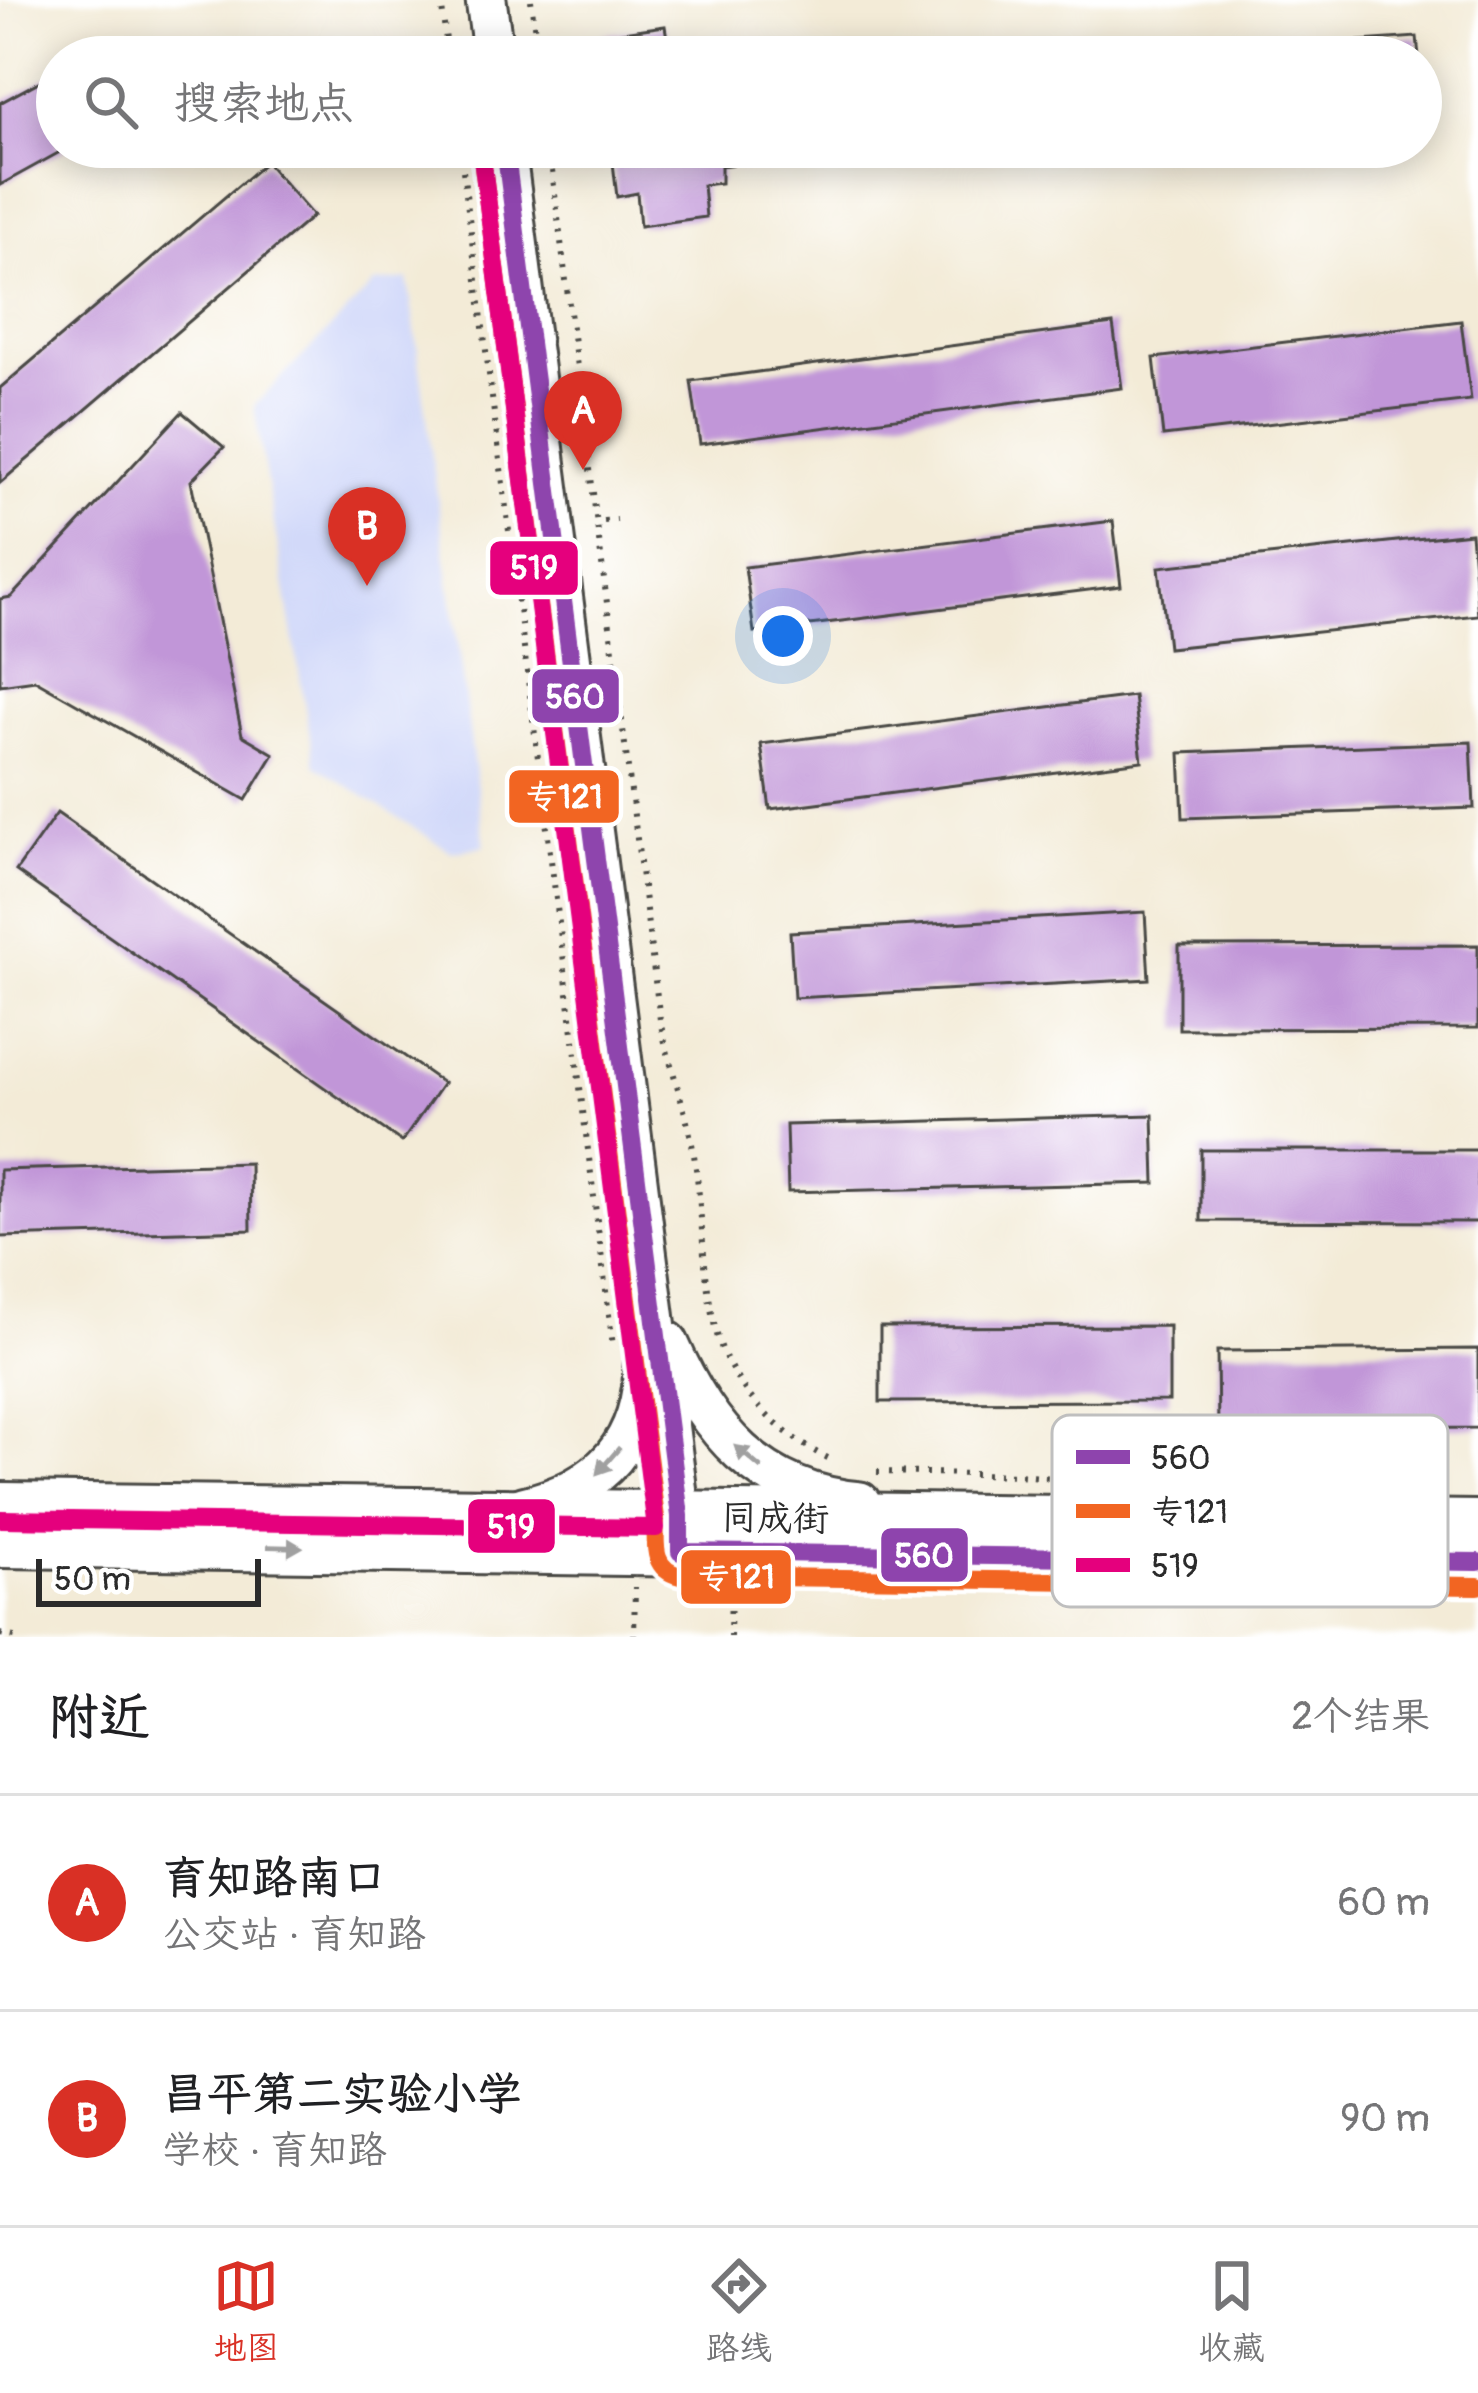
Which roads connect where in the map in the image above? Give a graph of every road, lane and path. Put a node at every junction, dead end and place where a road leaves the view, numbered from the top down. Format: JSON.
{"nodes":[{"id":1,"x":441,"y":0,"type":"edge"},
{"id":2,"x":486,"y":0,"type":"edge"},
{"id":3,"x":531,"y":0,"type":"edge"},
{"id":4,"x":445,"y":36,"type":"edge"},
{"id":5,"x":491,"y":36,"type":"edge"},
{"id":6,"x":535,"y":36,"type":"edge"},
{"id":7,"x":463,"y":168,"type":"edge"},
{"id":8,"x":508,"y":168,"type":"edge"},
{"id":9,"x":553,"y":168,"type":"edge"},
{"id":10,"x":603,"y":412,"type":"dead end"},
{"id":11,"x":582,"y":415,"type":"dead end"},
{"id":12,"x":616,"y":520,"type":"dead end"},
{"id":13,"x":604,"y":521,"type":"dead end"},
{"id":14,"x":622,"y":1061,"type":"junction"},
{"id":15,"x":647,"y":1259,"type":"junction"},
{"id":16,"x":613,"y":1356,"type":"dead end"},
{"id":17,"x":839,"y":1464,"type":"dead end"},
{"id":18,"x":871,"y":1472,"type":"dead end"},
{"id":19,"x":1052,"y":1478,"type":"edge"},
{"id":20,"x":0,"y":1507,"type":"edge"},
{"id":21,"x":1052,"y":1508,"type":"edge"},
{"id":22,"x":449,"y":1513,"type":"junction"},
{"id":23,"x":1052,"y":1524,"type":"edge"},
{"id":24,"x":1448,"y":1525,"type":"edge"},
{"id":25,"x":1478,"y":1525,"type":"edge"},
{"id":26,"x":680,"y":1534,"type":"junction"},
{"id":27,"x":0,"y":1543,"type":"edge"},
{"id":28,"x":1052,"y":1547,"type":"edge"},
{"id":29,"x":1448,"y":1561,"type":"edge"},
{"id":30,"x":1478,"y":1562,"type":"edge"},
{"id":31,"x":634,"y":1585,"type":"dead end"},
{"id":32,"x":731,"y":1586,"type":"dead end"},
{"id":33,"x":0,"y":1634,"type":"edge"},
{"id":34,"x":15,"y":1637,"type":"edge"},
{"id":35,"x":634,"y":1637,"type":"edge"},
{"id":36,"x":730,"y":1637,"type":"edge"}],
"edges":[{"from":1,"to":4,"type":"path"},
{"from":2,"to":5,"type":"street"},
{"from":3,"to":6,"type":"path"},
{"from":7,"to":16,"type":"path"},
{"from":8,"to":14,"type":"street"},
{"from":9,"to":17,"type":"path"},
{"from":10,"to":11,"type":"path"},
{"from":12,"to":13,"type":"path"},
{"from":14,"to":15,"type":"street"},
{"from":14,"to":22,"type":"street","one_way":true},
{"from":21,"to":15,"type":"street","one_way":true},
{"from":15,"to":26,"type":"street"},
{"from":18,"to":19,"type":"path"},
{"from":20,"to":22,"type":"main road","name":"同成街"},
{"from":22,"to":26,"type":"main road","name":"同成街"},
{"from":23,"to":26,"type":"main road","name":"同成街"},
{"from":24,"to":25,"type":"main road","name":"同成街"},
{"from":27,"to":26,"type":"main road","name":"同成街","one_way":true},
{"from":26,"to":28,"type":"main road","name":"同成街"},
{"from":29,"to":30,"type":"main road","name":"同成街"},
{"from":31,"to":35,"type":"path"},
{"from":32,"to":36,"type":"path"},
{"from":33,"to":34,"type":"path"}]}
